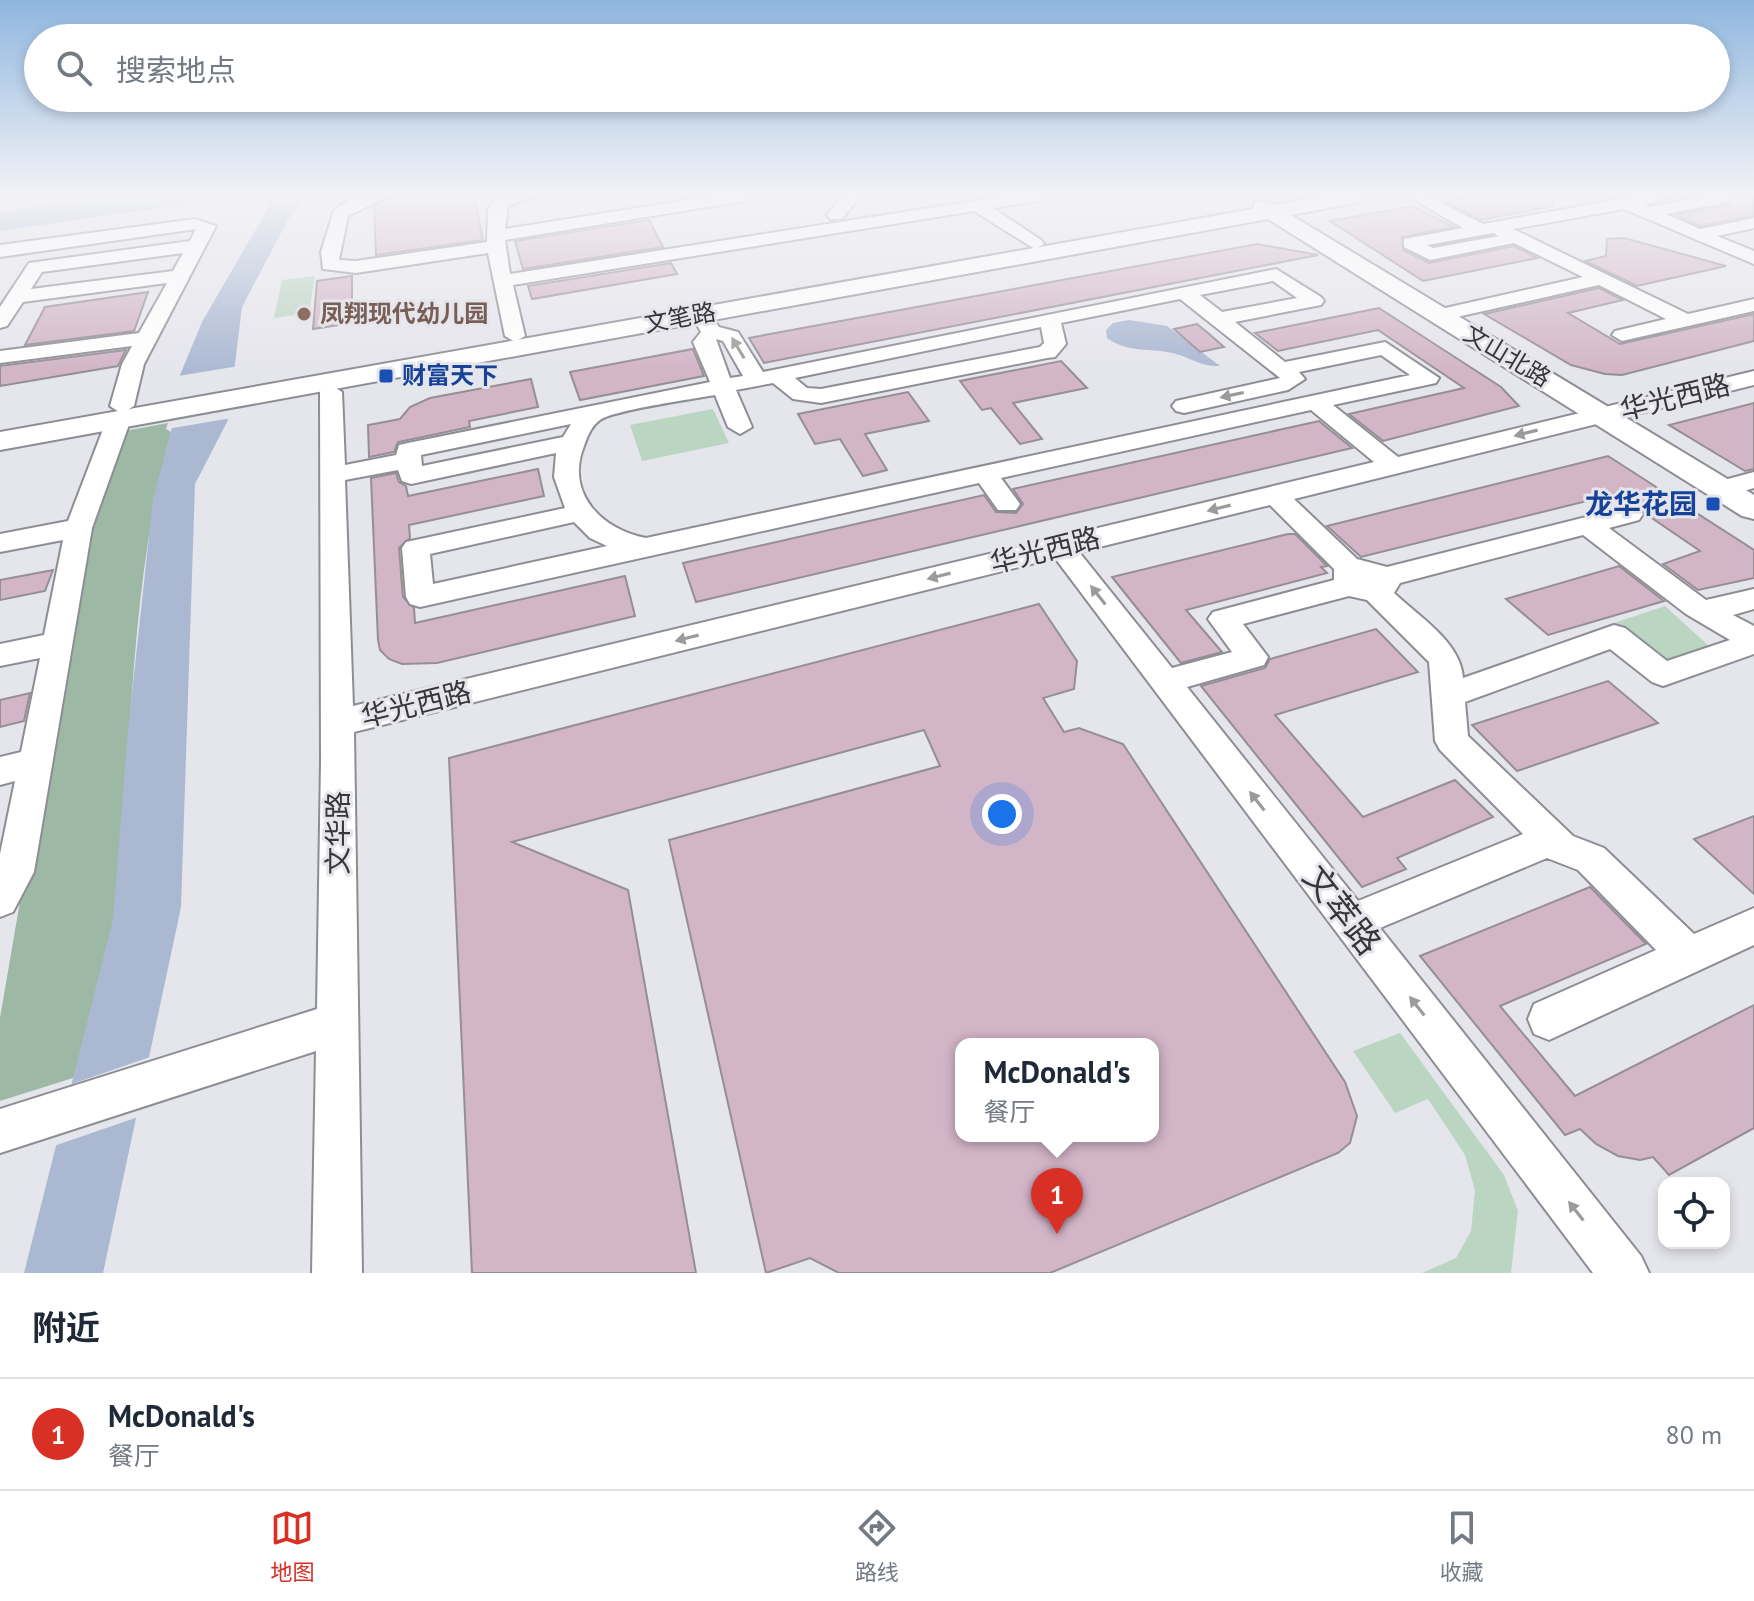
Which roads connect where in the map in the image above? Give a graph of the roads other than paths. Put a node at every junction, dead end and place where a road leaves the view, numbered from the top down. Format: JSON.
{"nodes":[{"id":1,"x":125,"y":255,"type":"edge"},
{"id":2,"x":192,"y":255,"type":"edge"},
{"id":3,"x":330,"y":255,"type":"edge"},
{"id":4,"x":418,"y":255,"type":"edge"},
{"id":5,"x":498,"y":255,"type":"edge"},
{"id":6,"x":663,"y":255,"type":"edge"},
{"id":7,"x":971,"y":255,"type":"edge"},
{"id":8,"x":1016,"y":255,"type":"edge"},
{"id":9,"x":1342,"y":255,"type":"edge"},
{"id":10,"x":1552,"y":255,"type":"edge"},
{"id":11,"x":180,"y":276,"type":"junction"},
{"id":12,"x":1601,"y":279,"type":"junction"},
{"id":13,"x":502,"y":281,"type":"junction"},
{"id":14,"x":1184,"y":292,"type":"junction"},
{"id":15,"x":17,"y":297,"type":"junction"},
{"id":16,"x":1754,"y":305,"type":"edge"},
{"id":17,"x":1439,"y":315,"type":"junction"},
{"id":18,"x":159,"y":316,"type":"junction"},
{"id":19,"x":1050,"y":318,"type":"junction"},
{"id":20,"x":1218,"y":319,"type":"junction"},
{"id":21,"x":1687,"y":321,"type":"junction"},
{"id":22,"x":0,"y":322,"type":"edge"},
{"id":23,"x":706,"y":323,"type":"junction"},
{"id":24,"x":37,"y":334,"type":"dead end"},
{"id":25,"x":1622,"y":335,"type":"dead end"},
{"id":26,"x":515,"y":336,"type":"junction"},
{"id":27,"x":147,"y":338,"type":"junction"},
{"id":28,"x":0,"y":357,"type":"edge"},
{"id":29,"x":766,"y":376,"type":"junction"},
{"id":30,"x":1285,"y":378,"type":"junction"},
{"id":31,"x":1754,"y":378,"type":"edge"},
{"id":32,"x":720,"y":386,"type":"junction"},
{"id":33,"x":239,"y":391,"type":"junction"},
{"id":34,"x":331,"y":392,"type":"dead end"},
{"id":35,"x":1315,"y":402,"type":"junction"},
{"id":36,"x":172,"y":403,"type":"junction"},
{"id":37,"x":1184,"y":406,"type":"dead end"},
{"id":38,"x":120,"y":412,"type":"junction"},
{"id":39,"x":593,"y":413,"type":"junction"},
{"id":40,"x":1602,"y":414,"type":"junction"},
{"id":41,"x":0,"y":427,"type":"edge"},
{"id":42,"x":740,"y":427,"type":"dead end"},
{"id":43,"x":0,"y":441,"type":"edge"},
{"id":44,"x":569,"y":443,"type":"junction"},
{"id":45,"x":409,"y":460,"type":"junction"},
{"id":46,"x":1393,"y":465,"type":"junction"},
{"id":47,"x":985,"y":474,"type":"junction"},
{"id":48,"x":333,"y":475,"type":"junction"},
{"id":49,"x":1754,"y":480,"type":"edge"},
{"id":50,"x":1722,"y":489,"type":"junction"},
{"id":51,"x":1274,"y":494,"type":"junction"},
{"id":52,"x":1007,"y":504,"type":"dead end"},
{"id":53,"x":1754,"y":509,"type":"edge"},
{"id":54,"x":579,"y":513,"type":"junction"},
{"id":55,"x":1630,"y":514,"type":"dead end"},
{"id":56,"x":1588,"y":525,"type":"junction"},
{"id":57,"x":79,"y":528,"type":"junction"},
{"id":58,"x":0,"y":543,"type":"edge"},
{"id":59,"x":455,"y":543,"type":"junction"},
{"id":60,"x":1060,"y":546,"type":"junction"},
{"id":61,"x":646,"y":547,"type":"junction"},
{"id":62,"x":1365,"y":581,"type":"junction"},
{"id":63,"x":460,"y":583,"type":"junction"},
{"id":64,"x":1754,"y":599,"type":"edge"},
{"id":65,"x":1704,"y":612,"type":"junction"},
{"id":66,"x":1754,"y":642,"type":"edge"},
{"id":67,"x":58,"y":643,"type":"junction"},
{"id":68,"x":0,"y":655,"type":"edge"},
{"id":69,"x":1165,"y":682,"type":"junction"},
{"id":70,"x":1447,"y":696,"type":"junction"},
{"id":71,"x":337,"y":723,"type":"junction"},
{"id":72,"x":36,"y":762,"type":"junction"},
{"id":73,"x":0,"y":771,"type":"edge"},
{"id":74,"x":1552,"y":839,"type":"junction"},
{"id":75,"x":0,"y":900,"type":"edge"},
{"id":76,"x":1352,"y":922,"type":"junction"},
{"id":77,"x":1754,"y":926,"type":"edge"},
{"id":78,"x":1689,"y":956,"type":"junction"},
{"id":79,"x":1549,"y":1019,"type":"dead end"},
{"id":80,"x":337,"y":1023,"type":"junction"},
{"id":81,"x":0,"y":1131,"type":"edge"},
{"id":82,"x":337,"y":1273,"type":"edge"},
{"id":83,"x":1624,"y":1273,"type":"edge"}],
"edges":[{"from":1,"to":15,"type":"street"},
{"from":2,"to":11,"type":"street"},
{"from":3,"to":4,"type":"street"},
{"from":5,"to":13,"type":"street"},
{"from":6,"to":13,"type":"street"},
{"from":7,"to":26,"type":"main road","name":"文笔路"},
{"from":8,"to":23,"type":"main road","name":"文笔路"},
{"from":9,"to":17,"type":"main road","name":"文山北路"},
{"from":10,"to":12,"type":"street"},
{"from":11,"to":15,"type":"street"},
{"from":11,"to":18,"type":"street"},
{"from":12,"to":17,"type":"street"},
{"from":12,"to":21,"type":"street"},
{"from":13,"to":26,"type":"street"},
{"from":14,"to":19,"type":"street"},
{"from":14,"to":20,"type":"street"},
{"from":14,"to":20,"type":"street"},
{"from":15,"to":22,"type":"street"},
{"from":16,"to":21,"type":"street"},
{"from":17,"to":40,"type":"main road","name":"文山北路"},
{"from":18,"to":24,"type":"street"},
{"from":18,"to":27,"type":"street"},
{"from":19,"to":29,"type":"street"},
{"from":19,"to":29,"type":"street"},
{"from":20,"to":30,"type":"street"},
{"from":21,"to":25,"type":"street"},
{"from":29,"to":23,"type":"street","one_way":true},
{"from":23,"to":32,"type":"street"},
{"from":23,"to":33,"type":"main road","name":"文笔路"},
{"from":26,"to":33,"type":"main road","name":"文笔路"},
{"from":27,"to":28,"type":"street"},
{"from":27,"to":38,"type":"street"},
{"from":29,"to":32,"type":"street"},
{"from":30,"to":35,"type":"street"},
{"from":30,"to":35,"type":"street"},
{"from":30,"to":37,"type":"street","one_way":true},
{"from":31,"to":40,"type":"street","name":"华光西路"},
{"from":32,"to":39,"type":"street"},
{"from":32,"to":42,"type":"street"},
{"from":33,"to":36,"type":"main road","name":"文笔路"},
{"from":33,"to":36,"type":"main road","name":"文笔路"},
{"from":34,"to":48,"type":"street","name":"文华路"},
{"from":35,"to":46,"type":"street"},
{"from":35,"to":47,"type":"street"},
{"from":36,"to":38,"type":"main road","name":"文笔路"},
{"from":38,"to":41,"type":"main road","name":"文笔路"},
{"from":38,"to":43,"type":"main road","name":"文笔路"},
{"from":38,"to":57,"type":"street"},
{"from":39,"to":44,"type":"street"},
{"from":39,"to":45,"type":"street"},
{"from":40,"to":46,"type":"street","name":"华光西路","one_way":true},
{"from":40,"to":50,"type":"main road","name":"文山北路"},
{"from":44,"to":45,"type":"street"},
{"from":44,"to":54,"type":"street"},
{"from":45,"to":48,"type":"street"},
{"from":46,"to":51,"type":"street","name":"华光西路"},
{"from":47,"to":52,"type":"street"},
{"from":47,"to":61,"type":"street"},
{"from":48,"to":71,"type":"street","name":"文华路"},
{"from":49,"to":50,"type":"street"},
{"from":50,"to":53,"type":"main road","name":"文山北路"},
{"from":51,"to":60,"type":"street","name":"华光西路","one_way":true},
{"from":51,"to":62,"type":"street"},
{"from":54,"to":59,"type":"street"},
{"from":54,"to":61,"type":"street"},
{"from":55,"to":56,"type":"street"},
{"from":56,"to":62,"type":"street"},
{"from":56,"to":65,"type":"street"},
{"from":57,"to":58,"type":"street"},
{"from":57,"to":67,"type":"street"},
{"from":59,"to":63,"type":"street"},
{"from":59,"to":63,"type":"street"},
{"from":69,"to":60,"type":"street","name":"文萃路","one_way":true},
{"from":60,"to":71,"type":"street","name":"华光西路","one_way":true},
{"from":61,"to":63,"type":"street"},
{"from":62,"to":69,"type":"street"},
{"from":62,"to":70,"type":"street"},
{"from":64,"to":65,"type":"street"},
{"from":65,"to":66,"type":"street"},
{"from":66,"to":70,"type":"street"},
{"from":67,"to":68,"type":"street"},
{"from":67,"to":72,"type":"street"},
{"from":76,"to":69,"type":"street","name":"文萃路","one_way":true},
{"from":70,"to":74,"type":"street"},
{"from":71,"to":80,"type":"street","name":"文华路"},
{"from":72,"to":73,"type":"street"},
{"from":72,"to":75,"type":"street"},
{"from":74,"to":76,"type":"street"},
{"from":74,"to":78,"type":"street"},
{"from":83,"to":76,"type":"street","name":"文萃路","one_way":true},
{"from":77,"to":78,"type":"street"},
{"from":78,"to":79,"type":"street"},
{"from":80,"to":81,"type":"street"},
{"from":80,"to":82,"type":"street","name":"文华路"}]}
